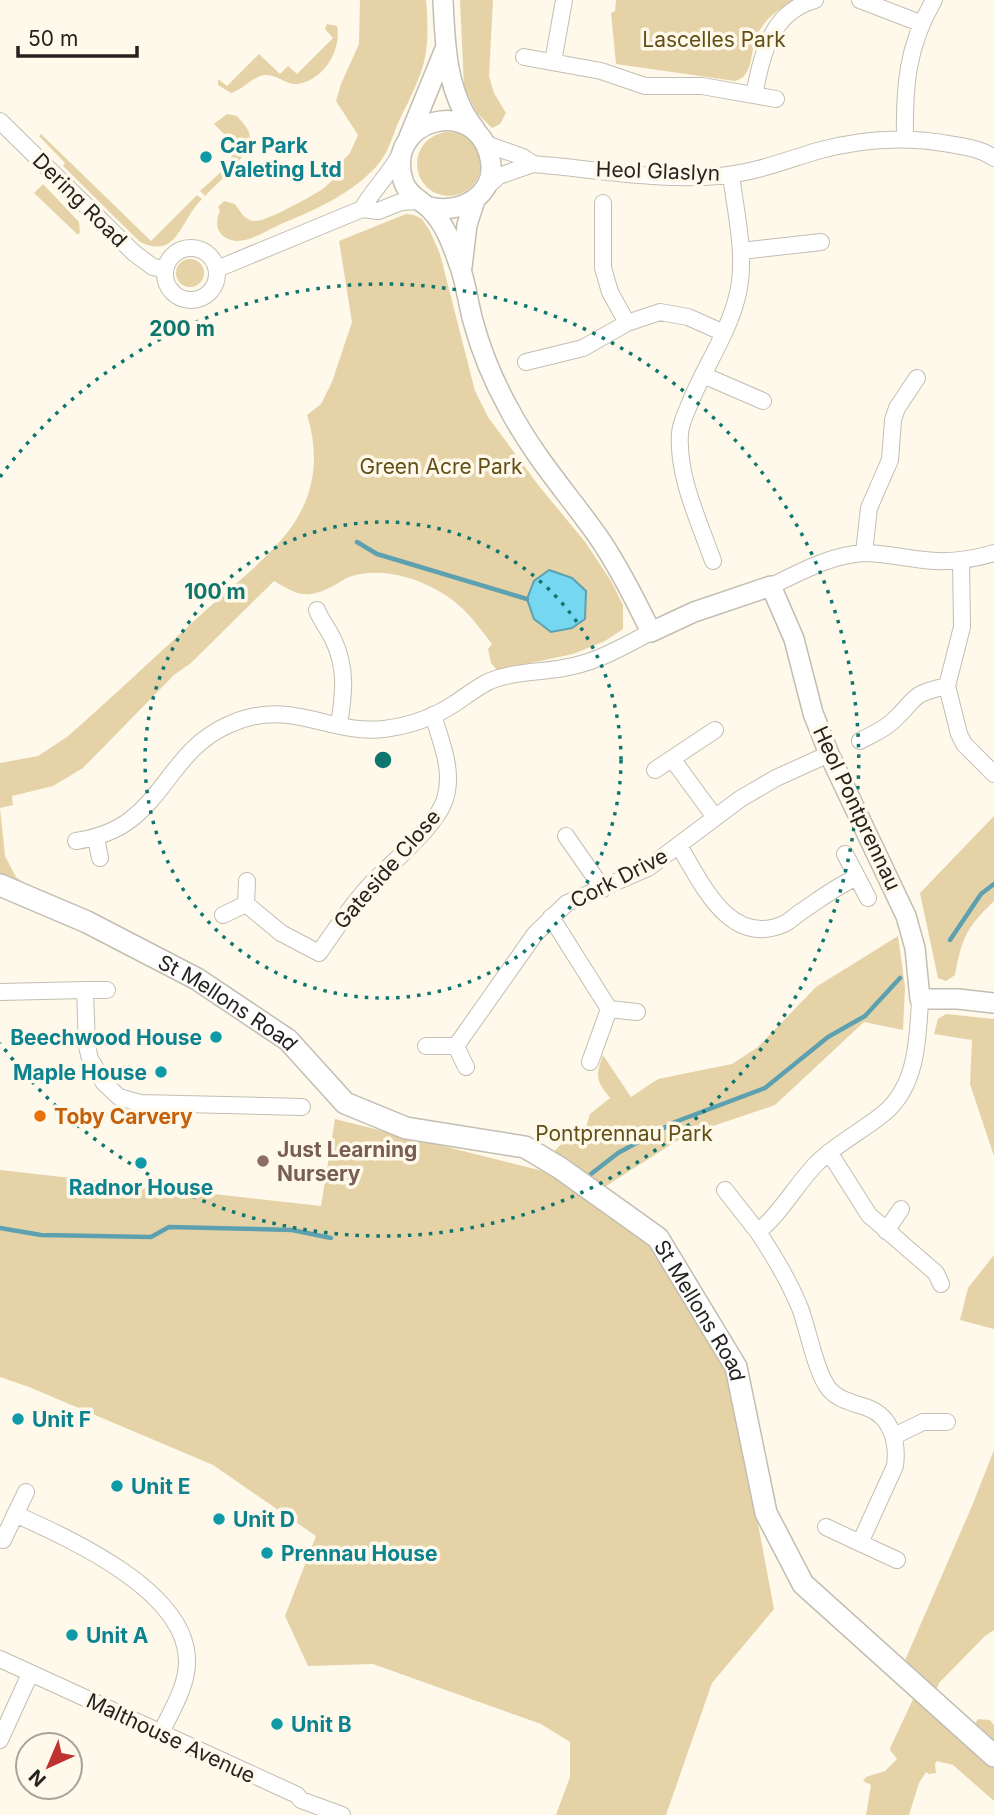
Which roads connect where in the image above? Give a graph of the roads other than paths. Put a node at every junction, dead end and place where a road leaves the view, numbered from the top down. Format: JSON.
{"nodes":[{"id":1,"x":443,"y":0,"type":"edge"},
{"id":2,"x":564,"y":0,"type":"edge"},
{"id":3,"x":814,"y":0,"type":"edge"},
{"id":4,"x":860,"y":0,"type":"edge"},
{"id":5,"x":934,"y":0,"type":"edge"},
{"id":6,"x":920,"y":23,"type":"junction"},
{"id":7,"x":445,"y":49,"type":"junction"},
{"id":8,"x":524,"y":57,"type":"dead end"},
{"id":9,"x":553,"y":62,"type":"junction"},
{"id":10,"x":754,"y":95,"type":"junction"},
{"id":11,"x":776,"y":99,"type":"dead end"},
{"id":12,"x":0,"y":121,"type":"edge"},
{"id":13,"x":482,"y":138,"type":"junction"},
{"id":14,"x":905,"y":139,"type":"junction"},
{"id":15,"x":405,"y":144,"type":"junction"},
{"id":16,"x":994,"y":158,"type":"edge"},
{"id":17,"x":533,"y":164,"type":"junction"},
{"id":18,"x":731,"y":174,"type":"junction"},
{"id":19,"x":480,"y":194,"type":"junction"},
{"id":20,"x":603,"y":202,"type":"dead end"},
{"id":21,"x":424,"y":204,"type":"junction"},
{"id":22,"x":362,"y":209,"type":"junction"},
{"id":23,"x":821,"y":242,"type":"dead end"},
{"id":24,"x":741,"y":251,"type":"junction"},
{"id":25,"x":165,"y":269,"type":"junction"},
{"id":26,"x":217,"y":269,"type":"junction"},
{"id":27,"x":461,"y":270,"type":"junction"},
{"id":28,"x":627,"y":323,"type":"junction"},
{"id":29,"x":724,"y":333,"type":"junction"},
{"id":30,"x":526,"y":362,"type":"dead end"},
{"id":31,"x":703,"y":375,"type":"junction"},
{"id":32,"x":917,"y":378,"type":"dead end"},
{"id":33,"x":763,"y":401,"type":"dead end"},
{"id":34,"x":864,"y":553,"type":"junction"},
{"id":35,"x":994,"y":553,"type":"edge"},
{"id":36,"x":713,"y":561,"type":"dead end"},
{"id":37,"x":961,"y":561,"type":"junction"},
{"id":38,"x":771,"y":586,"type":"junction"},
{"id":39,"x":317,"y":610,"type":"dead end"},
{"id":40,"x":651,"y":632,"type":"junction"},
{"id":41,"x":947,"y":686,"type":"junction"},
{"id":42,"x":433,"y":715,"type":"junction"},
{"id":43,"x":339,"y":724,"type":"junction"},
{"id":44,"x":715,"y":730,"type":"dead end"},
{"id":45,"x":860,"y":741,"type":"dead end"},
{"id":46,"x":829,"y":754,"type":"junction"},
{"id":47,"x":673,"y":760,"type":"junction"},
{"id":48,"x":656,"y":770,"type":"dead end"},
{"id":49,"x":994,"y":774,"type":"edge"},
{"id":50,"x":714,"y":816,"type":"junction"},
{"id":51,"x":566,"y":836,"type":"dead end"},
{"id":52,"x":96,"y":838,"type":"junction"},
{"id":53,"x":76,"y":841,"type":"dead end"},
{"id":54,"x":679,"y":846,"type":"junction"},
{"id":55,"x":845,"y":854,"type":"dead end"},
{"id":56,"x":100,"y":858,"type":"dead end"},
{"id":57,"x":857,"y":877,"type":"junction"},
{"id":58,"x":247,"y":880,"type":"dead end"},
{"id":59,"x":0,"y":885,"type":"edge"},
{"id":60,"x":603,"y":889,"type":"junction"},
{"id":61,"x":868,"y":898,"type":"dead end"},
{"id":62,"x":246,"y":904,"type":"junction"},
{"id":63,"x":223,"y":915,"type":"dead end"},
{"id":64,"x":551,"y":917,"type":"junction"},
{"id":65,"x":319,"y":953,"type":"junction"},
{"id":66,"x":317,"y":970,"type":"dead end"},
{"id":67,"x":86,"y":990,"type":"junction"},
{"id":68,"x":107,"y":990,"type":"dead end"},
{"id":69,"x":0,"y":992,"type":"edge"},
{"id":70,"x":920,"y":999,"type":"junction"},
{"id":71,"x":994,"y":1003,"type":"edge"},
{"id":72,"x":609,"y":1009,"type":"junction"},
{"id":73,"x":637,"y":1012,"type":"dead end"},
{"id":74,"x":426,"y":1046,"type":"dead end"},
{"id":75,"x":456,"y":1046,"type":"junction"},
{"id":76,"x":590,"y":1062,"type":"dead end"},
{"id":77,"x":466,"y":1067,"type":"dead end"},
{"id":78,"x":302,"y":1107,"type":"dead end"},
{"id":79,"x":829,"y":1152,"type":"junction"},
{"id":80,"x":725,"y":1190,"type":"dead end"},
{"id":81,"x":901,"y":1209,"type":"dead end"},
{"id":82,"x":886,"y":1231,"type":"junction"},
{"id":83,"x":758,"y":1232,"type":"junction"},
{"id":84,"x":941,"y":1284,"type":"dead end"},
{"id":85,"x":947,"y":1422,"type":"dead end"},
{"id":86,"x":894,"y":1436,"type":"junction"},
{"id":87,"x":26,"y":1492,"type":"dead end"},
{"id":88,"x":15,"y":1514,"type":"junction"},
{"id":89,"x":826,"y":1527,"type":"dead end"},
{"id":90,"x":3,"y":1540,"type":"dead end"},
{"id":91,"x":860,"y":1543,"type":"junction"},
{"id":92,"x":897,"y":1560,"type":"dead end"},
{"id":93,"x":0,"y":1659,"type":"edge"},
{"id":94,"x":30,"y":1674,"type":"junction"},
{"id":95,"x":161,"y":1733,"type":"junction"},
{"id":96,"x":0,"y":1740,"type":"edge"},
{"id":97,"x":994,"y":1756,"type":"edge"},
{"id":98,"x":342,"y":1815,"type":"edge"}],
"edges":[{"from":1,"to":7,"type":"street"},
{"from":2,"to":9,"type":"street"},
{"from":3,"to":10,"type":"street"},
{"from":4,"to":6,"type":"street"},
{"from":5,"to":6,"type":"street"},
{"from":6,"to":14,"type":"street"},
{"from":7,"to":13,"type":"street"},
{"from":7,"to":15,"type":"street"},
{"from":8,"to":9,"type":"street"},
{"from":9,"to":10,"type":"street"},
{"from":10,"to":11,"type":"street"},
{"from":12,"to":25,"type":"street","name":"Dering Road"},
{"from":13,"to":15,"type":"street"},
{"from":13,"to":17,"type":"street","name":"Heol Glaslyn"},
{"from":13,"to":19,"type":"street"},
{"from":14,"to":16,"type":"street","name":"Heol Glaslyn"},
{"from":14,"to":18,"type":"street","name":"Heol Glaslyn"},
{"from":15,"to":21,"type":"street"},
{"from":15,"to":22,"type":"street"},
{"from":17,"to":18,"type":"street","name":"Heol Glaslyn"},
{"from":17,"to":19,"type":"street","name":"Heol Glaslyn"},
{"from":18,"to":24,"type":"street"},
{"from":19,"to":21,"type":"street"},
{"from":19,"to":27,"type":"street"},
{"from":20,"to":28,"type":"street"},
{"from":21,"to":22,"type":"street"},
{"from":21,"to":27,"type":"street"},
{"from":22,"to":26,"type":"street"},
{"from":23,"to":24,"type":"street"},
{"from":24,"to":29,"type":"street"},
{"from":25,"to":26,"type":"street"},
{"from":25,"to":26,"type":"street"},
{"from":27,"to":40,"type":"street"},
{"from":28,"to":29,"type":"street"},
{"from":28,"to":30,"type":"street"},
{"from":29,"to":31,"type":"street"},
{"from":31,"to":33,"type":"street"},
{"from":31,"to":36,"type":"street"},
{"from":32,"to":34,"type":"street"},
{"from":34,"to":37,"type":"street"},
{"from":34,"to":38,"type":"street"},
{"from":35,"to":37,"type":"street"},
{"from":37,"to":41,"type":"street"},
{"from":38,"to":40,"type":"street"},
{"from":38,"to":46,"type":"street","name":"Heol Pontprennau"},
{"from":39,"to":43,"type":"street"},
{"from":40,"to":42,"type":"street"},
{"from":41,"to":45,"type":"street"},
{"from":41,"to":49,"type":"street"},
{"from":42,"to":43,"type":"street"},
{"from":42,"to":65,"type":"street","name":"Gateside Close"},
{"from":43,"to":52,"type":"street"},
{"from":44,"to":47,"type":"street"},
{"from":46,"to":50,"type":"street","name":"Cork Drive"},
{"from":46,"to":70,"type":"street","name":"Heol Pontprennau"},
{"from":47,"to":48,"type":"street"},
{"from":47,"to":50,"type":"street"},
{"from":50,"to":54,"type":"street","name":"Cork Drive"},
{"from":51,"to":60,"type":"street"},
{"from":52,"to":53,"type":"street"},
{"from":52,"to":56,"type":"street"},
{"from":54,"to":57,"type":"street"},
{"from":54,"to":60,"type":"street","name":"Cork Drive"},
{"from":55,"to":57,"type":"street"},
{"from":57,"to":61,"type":"street"},
{"from":58,"to":62,"type":"street"},
{"from":59,"to":97,"type":"main road","name":"St Mellons Road"},
{"from":60,"to":64,"type":"street","name":"Cork Drive"},
{"from":62,"to":63,"type":"street"},
{"from":62,"to":65,"type":"street"},
{"from":64,"to":72,"type":"street"},
{"from":64,"to":75,"type":"street","name":"Cork Drive"},
{"from":65,"to":66,"type":"street"},
{"from":67,"to":68,"type":"street"},
{"from":67,"to":69,"type":"street"},
{"from":67,"to":78,"type":"street"},
{"from":70,"to":71,"type":"street"},
{"from":70,"to":79,"type":"street"},
{"from":72,"to":73,"type":"street"},
{"from":72,"to":76,"type":"street"},
{"from":74,"to":75,"type":"street"},
{"from":75,"to":77,"type":"street"},
{"from":79,"to":82,"type":"street"},
{"from":79,"to":83,"type":"street"},
{"from":80,"to":83,"type":"street"},
{"from":81,"to":82,"type":"street"},
{"from":82,"to":84,"type":"street"},
{"from":83,"to":86,"type":"street"},
{"from":85,"to":86,"type":"street"},
{"from":86,"to":91,"type":"street"},
{"from":87,"to":88,"type":"street"},
{"from":88,"to":90,"type":"street"},
{"from":88,"to":95,"type":"street"},
{"from":89,"to":91,"type":"street"},
{"from":91,"to":92,"type":"street"},
{"from":93,"to":94,"type":"street","name":"Malthouse Avenue"},
{"from":94,"to":95,"type":"street","name":"Malthouse Avenue"},
{"from":94,"to":96,"type":"street"},
{"from":95,"to":98,"type":"street","name":"Malthouse Avenue"}]}
